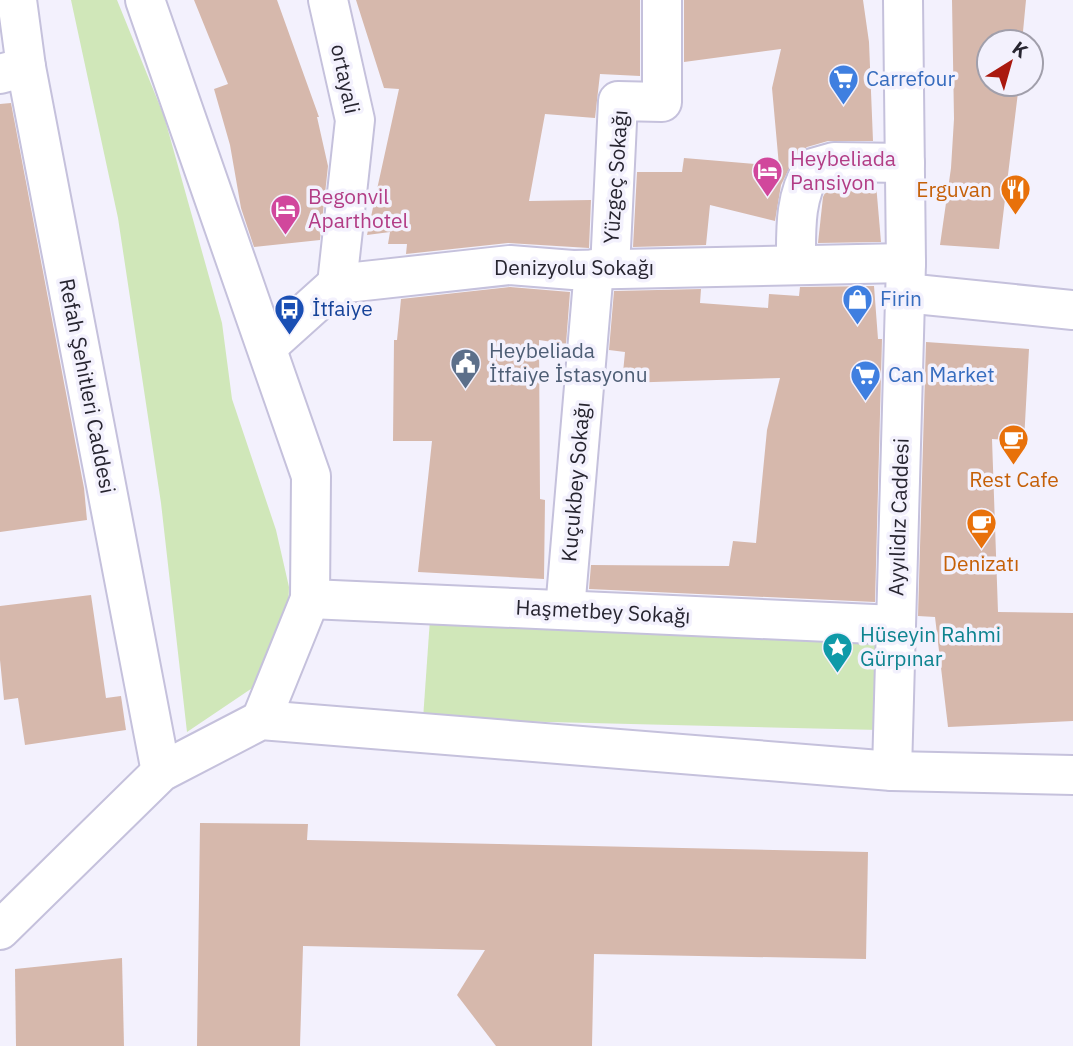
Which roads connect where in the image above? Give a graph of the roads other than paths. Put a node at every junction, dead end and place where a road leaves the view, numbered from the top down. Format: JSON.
{"nodes":[{"id":1,"x":17,"y":0,"type":"edge"},
{"id":2,"x":145,"y":0,"type":"edge"},
{"id":3,"x":328,"y":0,"type":"edge"},
{"id":4,"x":662,"y":0,"type":"edge"},
{"id":5,"x":903,"y":0,"type":"edge"},
{"id":6,"x":13,"y":71,"type":"edge"},
{"id":7,"x":905,"y":163,"type":"junction"},
{"id":8,"x":796,"y":265,"type":"junction"},
{"id":9,"x":602,"y":269,"type":"junction"},
{"id":10,"x":906,"y":278,"type":"junction"},
{"id":11,"x":337,"y":284,"type":"junction"},
{"id":12,"x":1073,"y":310,"type":"edge"},
{"id":13,"x":267,"y":347,"type":"junction"},
{"id":14,"x":310,"y":599,"type":"junction"},
{"id":15,"x":565,"y":610,"type":"junction"},
{"id":16,"x":896,"y":625,"type":"junction"},
{"id":17,"x":261,"y":720,"type":"junction"},
{"id":18,"x":892,"y":771,"type":"junction"},
{"id":19,"x":161,"y":772,"type":"junction"},
{"id":20,"x":1073,"y":775,"type":"edge"},
{"id":21,"x":0,"y":930,"type":"edge"}],
"edges":[{"from":1,"to":6,"type":"street","name":"Refah Şehitleri Caddesi"},
{"from":2,"to":13,"type":"street"},
{"from":3,"to":11,"type":"street","name":"ortayali"},
{"from":4,"to":9,"type":"street","name":"Yüzgeç Sokağı"},
{"from":5,"to":7,"type":"street","name":"Ayyılidız Caddesi"},
{"from":6,"to":19,"type":"street","name":"Refah Şehitleri Caddesi"},
{"from":7,"to":8,"type":"street"},
{"from":7,"to":10,"type":"street","name":"Ayyılidız Caddesi"},
{"from":8,"to":9,"type":"street","name":"Denizyolu Sokağı"},
{"from":8,"to":10,"type":"street","name":"Denizyolu Sokağı"},
{"from":9,"to":11,"type":"street","name":"Denizyolu Sokağı"},
{"from":9,"to":15,"type":"street","name":"Kuçukbey Sokağı"},
{"from":10,"to":12,"type":"street","name":"Denizyolu Sokağı"},
{"from":10,"to":16,"type":"street","name":"Ayyılidız Caddesi"},
{"from":11,"to":13,"type":"street"},
{"from":13,"to":14,"type":"street"},
{"from":14,"to":15,"type":"street","name":"Haşmetbey Sokağı"},
{"from":14,"to":17,"type":"street"},
{"from":15,"to":16,"type":"street","name":"Haşmetbey Sokağı"},
{"from":16,"to":18,"type":"street","name":"Ayyılidız Caddesi"},
{"from":17,"to":18,"type":"street"},
{"from":17,"to":19,"type":"street"},
{"from":18,"to":20,"type":"street"},
{"from":19,"to":21,"type":"street"}]}
